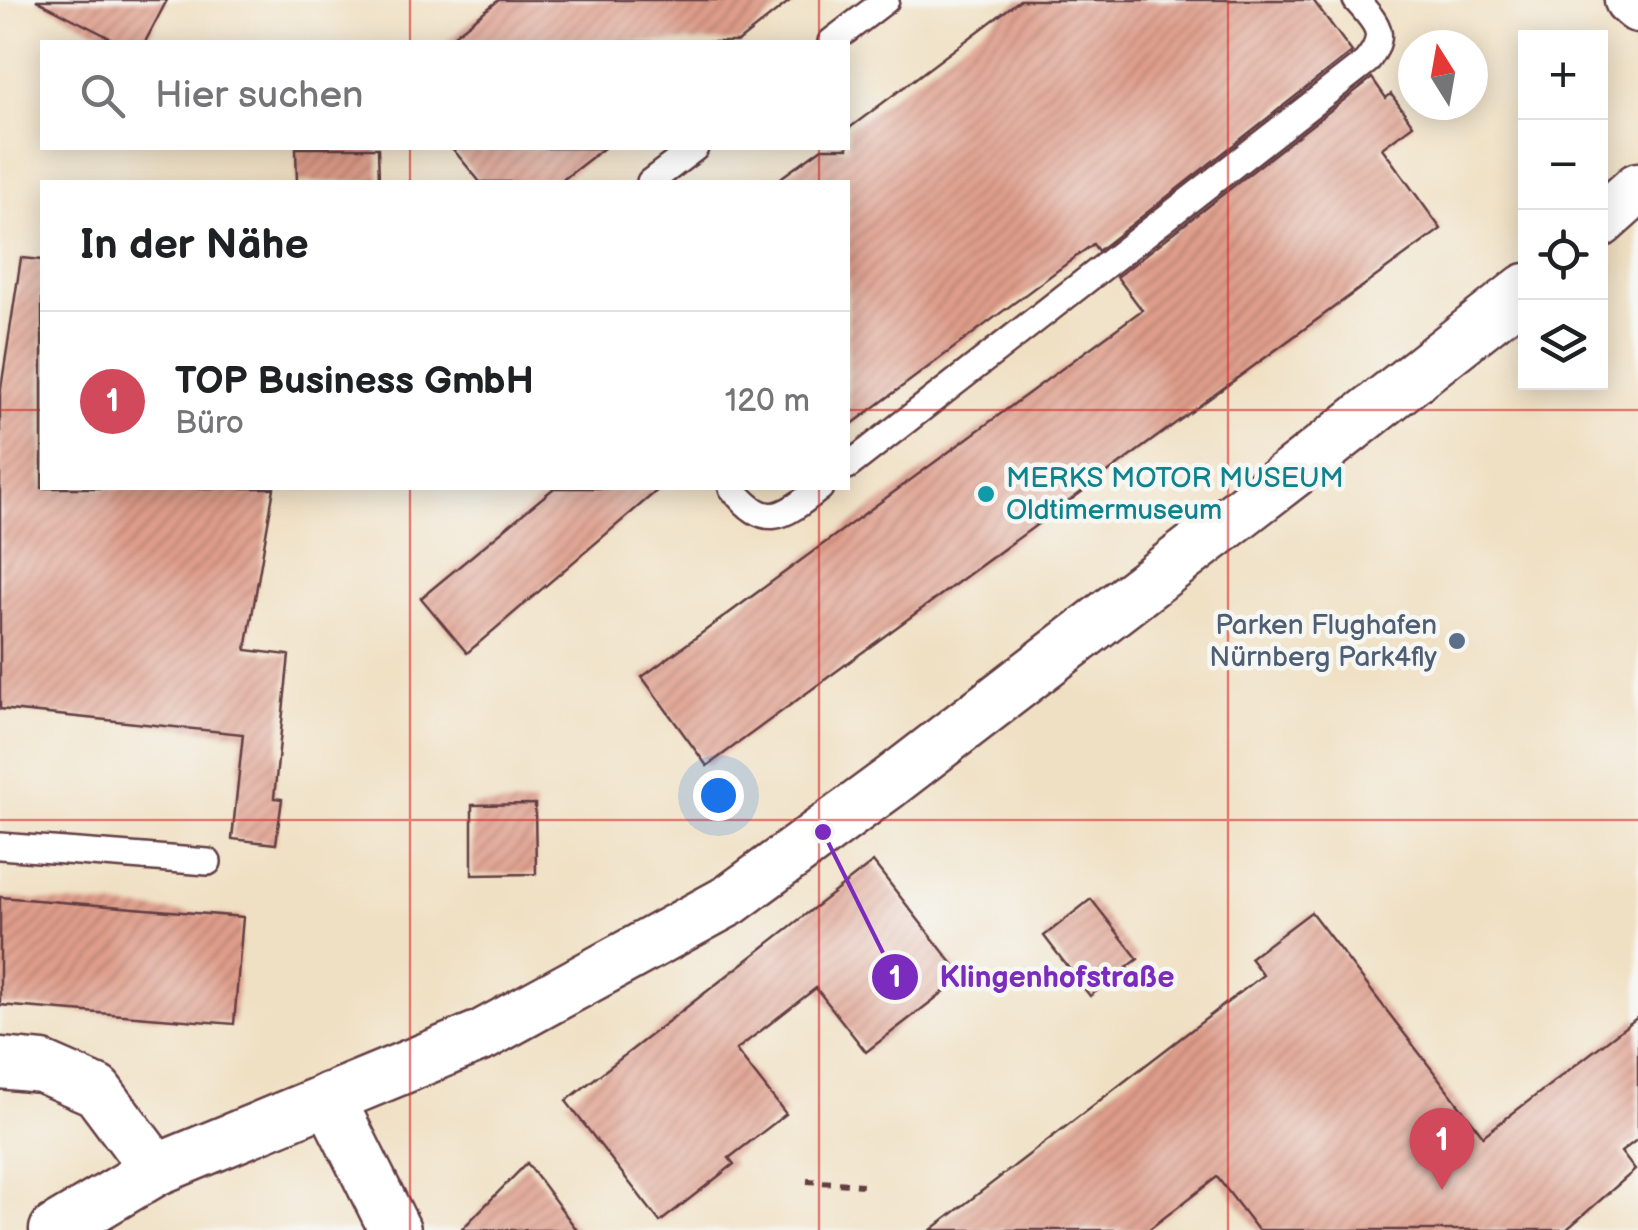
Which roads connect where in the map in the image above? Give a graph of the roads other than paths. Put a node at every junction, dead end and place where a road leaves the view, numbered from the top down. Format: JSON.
{"nodes":[{"id":1,"x":886,"y":0,"type":"edge"},
{"id":2,"x":1356,"y":0,"type":"edge"},
{"id":3,"x":1630,"y":0,"type":"edge"},
{"id":4,"x":1638,"y":7,"type":"edge"},
{"id":5,"x":835,"y":40,"type":"edge"},
{"id":6,"x":693,"y":150,"type":"edge"},
{"id":7,"x":653,"y":180,"type":"edge"},
{"id":8,"x":1638,"y":188,"type":"edge"},
{"id":9,"x":1608,"y":215,"type":"edge"},
{"id":10,"x":1518,"y":294,"type":"edge"},
{"id":11,"x":850,"y":464,"type":"edge"},
{"id":12,"x":734,"y":490,"type":"edge"},
{"id":13,"x":817,"y":490,"type":"edge"},
{"id":14,"x":0,"y":846,"type":"edge"},
{"id":15,"x":208,"y":862,"type":"dead end"},
{"id":16,"x":0,"y":1063,"type":"edge"},
{"id":17,"x":330,"y":1098,"type":"junction"},
{"id":18,"x":156,"y":1170,"type":"junction"},
{"id":19,"x":56,"y":1230,"type":"edge"},
{"id":20,"x":394,"y":1230,"type":"edge"}],
"edges":[{"from":1,"to":5,"type":"lane"},
{"from":2,"to":11,"type":"lane"},
{"from":3,"to":4,"type":"street"},
{"from":6,"to":7,"type":"lane"},
{"from":8,"to":9,"type":"street"},
{"from":10,"to":17,"type":"street"},
{"from":12,"to":13,"type":"lane"},
{"from":14,"to":15,"type":"lane"},
{"from":16,"to":18,"type":"street"},
{"from":17,"to":18,"type":"street"},
{"from":17,"to":20,"type":"street"},
{"from":18,"to":19,"type":"street"}]}
